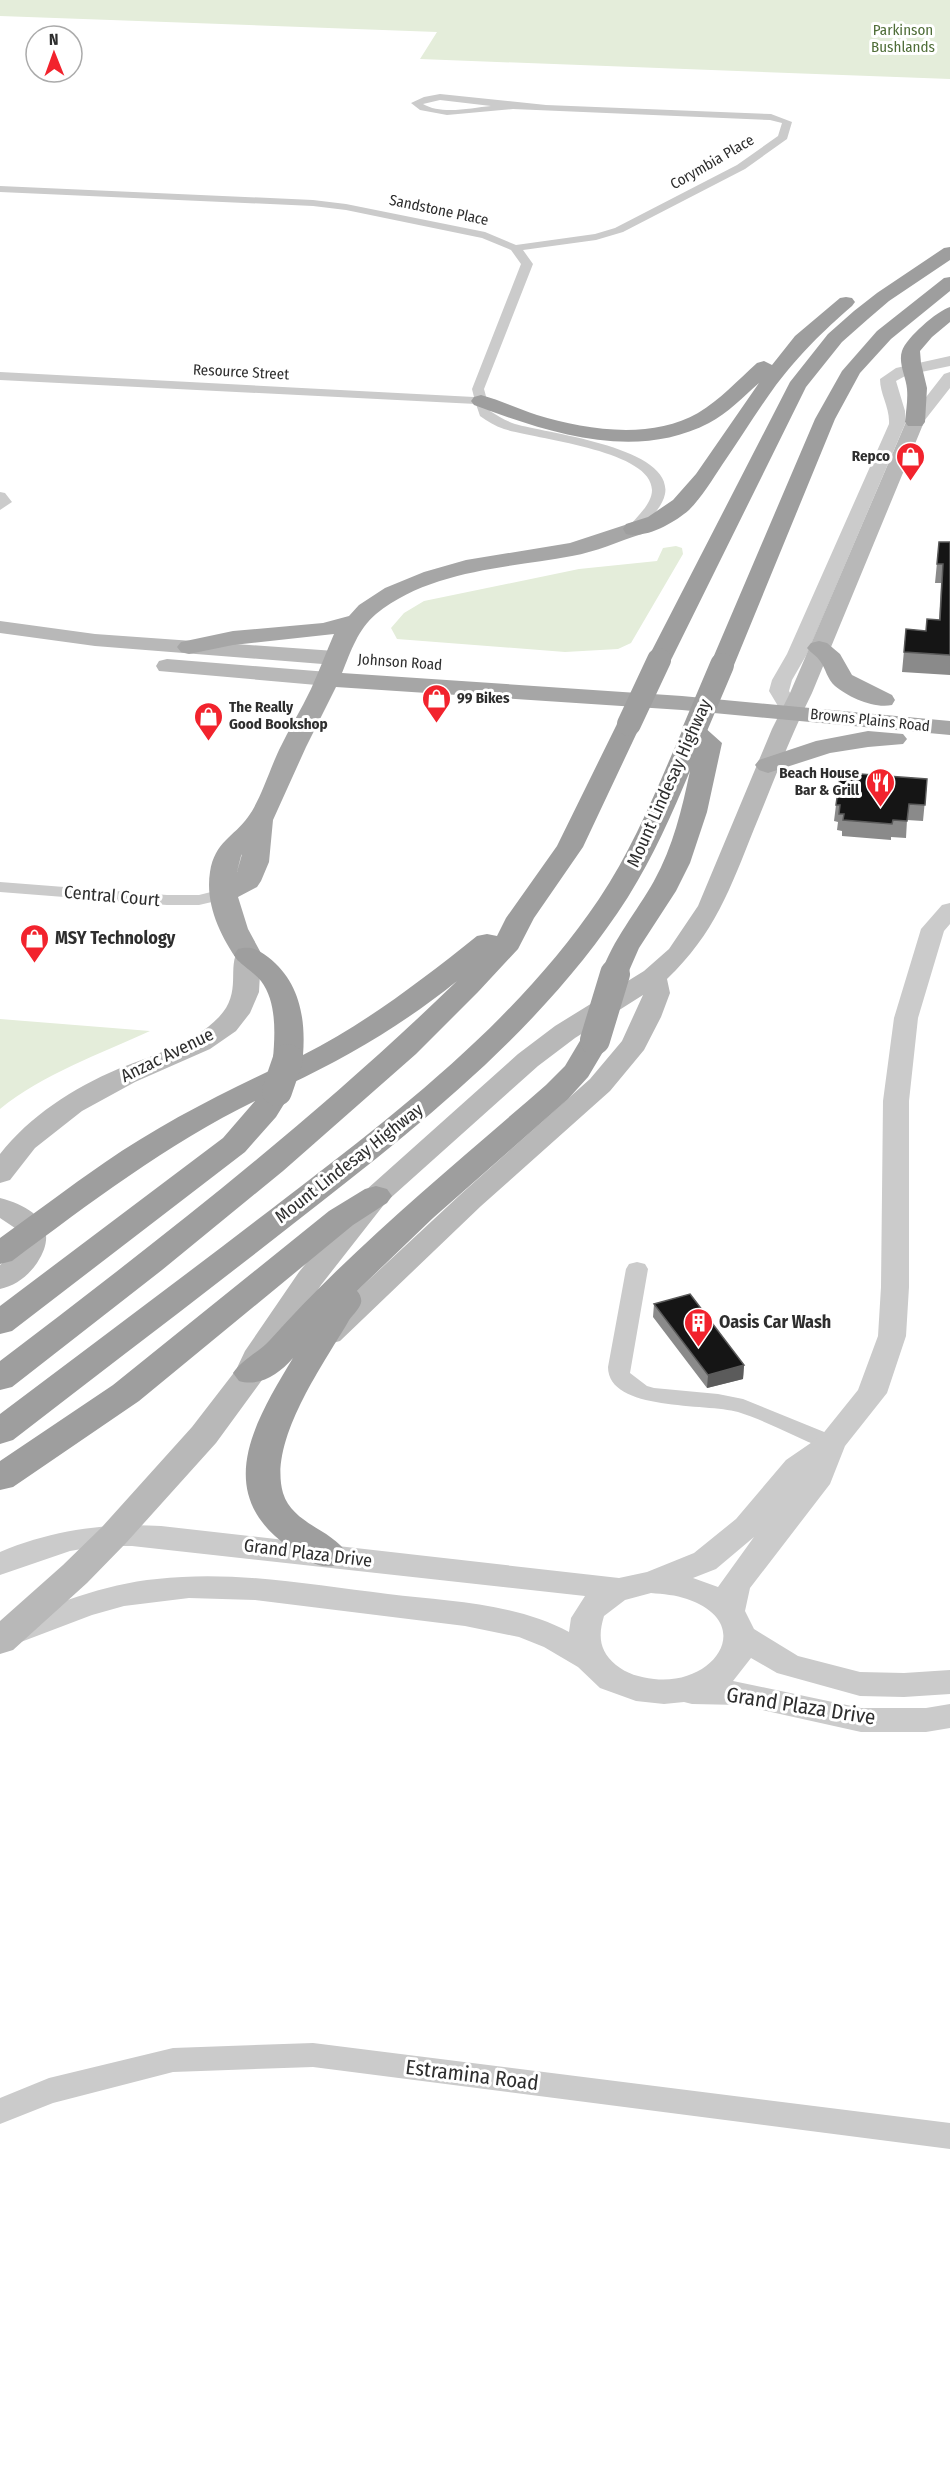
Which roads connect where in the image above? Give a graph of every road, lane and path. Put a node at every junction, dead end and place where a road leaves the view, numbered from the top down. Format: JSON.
{"nodes":[{"id":1,"x":513,"y":106,"type":"junction"},
{"id":2,"x":0,"y":189,"type":"edge"},
{"id":3,"x":950,"y":238,"type":"edge"},
{"id":4,"x":515,"y":248,"type":"junction"},
{"id":5,"x":950,"y":252,"type":"edge"},
{"id":6,"x":950,"y":282,"type":"edge"},
{"id":7,"x":872,"y":283,"type":"dead end"},
{"id":8,"x":856,"y":294,"type":"dead end"},
{"id":9,"x":950,"y":313,"type":"edge"},
{"id":10,"x":802,"y":340,"type":"junction"},
{"id":11,"x":950,"y":361,"type":"edge"},
{"id":12,"x":914,"y":370,"type":"junction"},
{"id":13,"x":0,"y":376,"type":"edge"},
{"id":14,"x":948,"y":383,"type":"edge"},
{"id":15,"x":481,"y":401,"type":"junction"},
{"id":16,"x":915,"y":422,"type":"junction"},
{"id":17,"x":0,"y":496,"type":"edge"},
{"id":18,"x":0,"y":506,"type":"edge"},
{"id":19,"x":634,"y":529,"type":"junction"},
{"id":20,"x":354,"y":622,"type":"junction"},
{"id":21,"x":0,"y":627,"type":"edge"},
{"id":22,"x":189,"y":647,"type":"junction"},
{"id":23,"x":819,"y":648,"type":"junction"},
{"id":24,"x":21,"y":651,"type":"dead end"},
{"id":25,"x":332,"y":668,"type":"junction"},
{"id":26,"x":567,"y":672,"type":"dead end"},
{"id":27,"x":630,"y":677,"type":"dead end"},
{"id":28,"x":790,"y":698,"type":"junction"},
{"id":29,"x":883,"y":700,"type":"junction"},
{"id":30,"x":950,"y":705,"type":"edge"},
{"id":31,"x":950,"y":729,"type":"edge"},
{"id":32,"x":694,"y":731,"type":"junction"},
{"id":33,"x":950,"y":741,"type":"edge"},
{"id":34,"x":768,"y":765,"type":"junction"},
{"id":35,"x":0,"y":887,"type":"edge"},
{"id":36,"x":223,"y":894,"type":"junction"},
{"id":37,"x":950,"y":910,"type":"edge"},
{"id":38,"x":520,"y":918,"type":"junction"},
{"id":39,"x":248,"y":955,"type":"junction"},
{"id":40,"x":653,"y":977,"type":"junction"},
{"id":41,"x":0,"y":1174,"type":"edge"},
{"id":42,"x":376,"y":1196,"type":"junction"},
{"id":43,"x":0,"y":1207,"type":"edge"},
{"id":44,"x":32,"y":1230,"type":"junction"},
{"id":45,"x":0,"y":1254,"type":"edge"},
{"id":46,"x":638,"y":1269,"type":"dead end"},
{"id":47,"x":0,"y":1280,"type":"edge"},
{"id":48,"x":344,"y":1285,"type":"junction"},
{"id":49,"x":0,"y":1323,"type":"edge"},
{"id":50,"x":324,"y":1337,"type":"junction"},
{"id":51,"x":251,"y":1373,"type":"junction"},
{"id":52,"x":0,"y":1379,"type":"edge"},
{"id":53,"x":0,"y":1431,"type":"edge"},
{"id":54,"x":831,"y":1443,"type":"junction"},
{"id":55,"x":0,"y":1478,"type":"edge"},
{"id":56,"x":114,"y":1535,"type":"junction"},
{"id":57,"x":329,"y":1555,"type":"junction"},
{"id":58,"x":0,"y":1564,"type":"edge"},
{"id":59,"x":651,"y":1582,"type":"junction"},
{"id":60,"x":619,"y":1589,"type":"junction"},
{"id":61,"x":734,"y":1624,"type":"junction"},
{"id":62,"x":1,"y":1640,"type":"edge"},
{"id":63,"x":590,"y":1659,"type":"junction"},
{"id":64,"x":950,"y":1682,"type":"edge"},
{"id":65,"x":688,"y":1691,"type":"junction"},
{"id":66,"x":950,"y":1716,"type":"edge"},
{"id":67,"x":0,"y":2110,"type":"edge"},
{"id":68,"x":950,"y":2136,"type":"edge"}],
"edges":[{"from":1,"to":1,"type":"street","name":"Corymbia Place"},
{"from":1,"to":4,"type":"street","name":"Corymbia Place"},
{"from":2,"to":4,"type":"street","name":"Sandstone Place"},
{"from":3,"to":7,"type":"highway"},
{"from":4,"to":15,"type":"street"},
{"from":5,"to":38,"type":"highway","bridge":true},
{"from":6,"to":32,"type":"highway","name":"Mount Lindesay Highway","bridge":true},
{"from":8,"to":10,"type":"highway"},
{"from":9,"to":12,"type":"highway"},
{"from":10,"to":15,"type":"highway"},
{"from":10,"to":19,"type":"highway"},
{"from":11,"to":12,"type":"street"},
{"from":12,"to":16,"type":"highway"},
{"from":12,"to":28,"type":"street"},
{"from":13,"to":15,"type":"street","name":"Resource Street"},
{"from":14,"to":16,"type":"street"},
{"from":15,"to":19,"type":"street"},
{"from":16,"to":23,"type":"main road"},
{"from":17,"to":18,"type":"street"},
{"from":19,"to":20,"type":"main road"},
{"from":20,"to":22,"type":"main road"},
{"from":20,"to":25,"type":"main road"},
{"from":21,"to":22,"type":"main road","name":"Johnson Road"},
{"from":22,"to":25,"type":"main road","name":"Johnson Road"},
{"from":23,"to":28,"type":"main road"},
{"from":23,"to":29,"type":"main road"},
{"from":24,"to":25,"type":"main road","name":"Johnson Road"},
{"from":25,"to":26,"type":"main road","name":"Johnson Road"},
{"from":25,"to":28,"type":"main road","name":"Johnson Road"},
{"from":25,"to":36,"type":"main road"},
{"from":27,"to":28,"type":"main road"},
{"from":28,"to":29,"type":"main road","name":"Browns Plains Road"},
{"from":28,"to":31,"type":"main road","name":"Browns Plains Road"},
{"from":28,"to":34,"type":"main road"},
{"from":29,"to":30,"type":"main road","name":"Browns Plains Road"},
{"from":32,"to":48,"type":"highway","bridge":true},
{"from":32,"to":53,"type":"highway","name":"Mount Lindesay Highway"},
{"from":33,"to":34,"type":"main road"},
{"from":34,"to":40,"type":"main road"},
{"from":35,"to":36,"type":"street","name":"Central Court"},
{"from":36,"to":39,"type":"main road"},
{"from":37,"to":54,"type":"street"},
{"from":38,"to":44,"type":"highway"},
{"from":38,"to":52,"type":"highway"},
{"from":39,"to":41,"type":"main road","name":"Anzac Avenue"},
{"from":39,"to":49,"type":"highway","bridge":true},
{"from":40,"to":42,"type":"main road"},
{"from":40,"to":50,"type":"main road"},
{"from":42,"to":51,"type":"main road"},
{"from":42,"to":55,"type":"highway"},
{"from":43,"to":44,"type":"main road"},
{"from":44,"to":45,"type":"highway"},
{"from":44,"to":47,"type":"main road"},
{"from":46,"to":54,"type":"street"},
{"from":48,"to":50,"type":"highway"},
{"from":48,"to":51,"type":"highway"},
{"from":50,"to":57,"type":"highway"},
{"from":51,"to":56,"type":"main road"},
{"from":54,"to":59,"type":"street"},
{"from":54,"to":61,"type":"street"},
{"from":56,"to":57,"type":"street","name":"Grand Plaza Drive"},
{"from":56,"to":58,"type":"street","name":"Grand Plaza Drive"},
{"from":56,"to":62,"type":"main road"},
{"from":57,"to":60,"type":"street","name":"Grand Plaza Drive"},
{"from":59,"to":60,"type":"street"},
{"from":59,"to":61,"type":"street"},
{"from":60,"to":63,"type":"street"},
{"from":61,"to":64,"type":"street","name":"Grand Plaza Drive"},
{"from":61,"to":65,"type":"street"},
{"from":62,"to":63,"type":"street"},
{"from":63,"to":65,"type":"street"},
{"from":65,"to":66,"type":"street","name":"Grand Plaza Drive"},
{"from":67,"to":68,"type":"street","name":"Estramina Road"}]}
